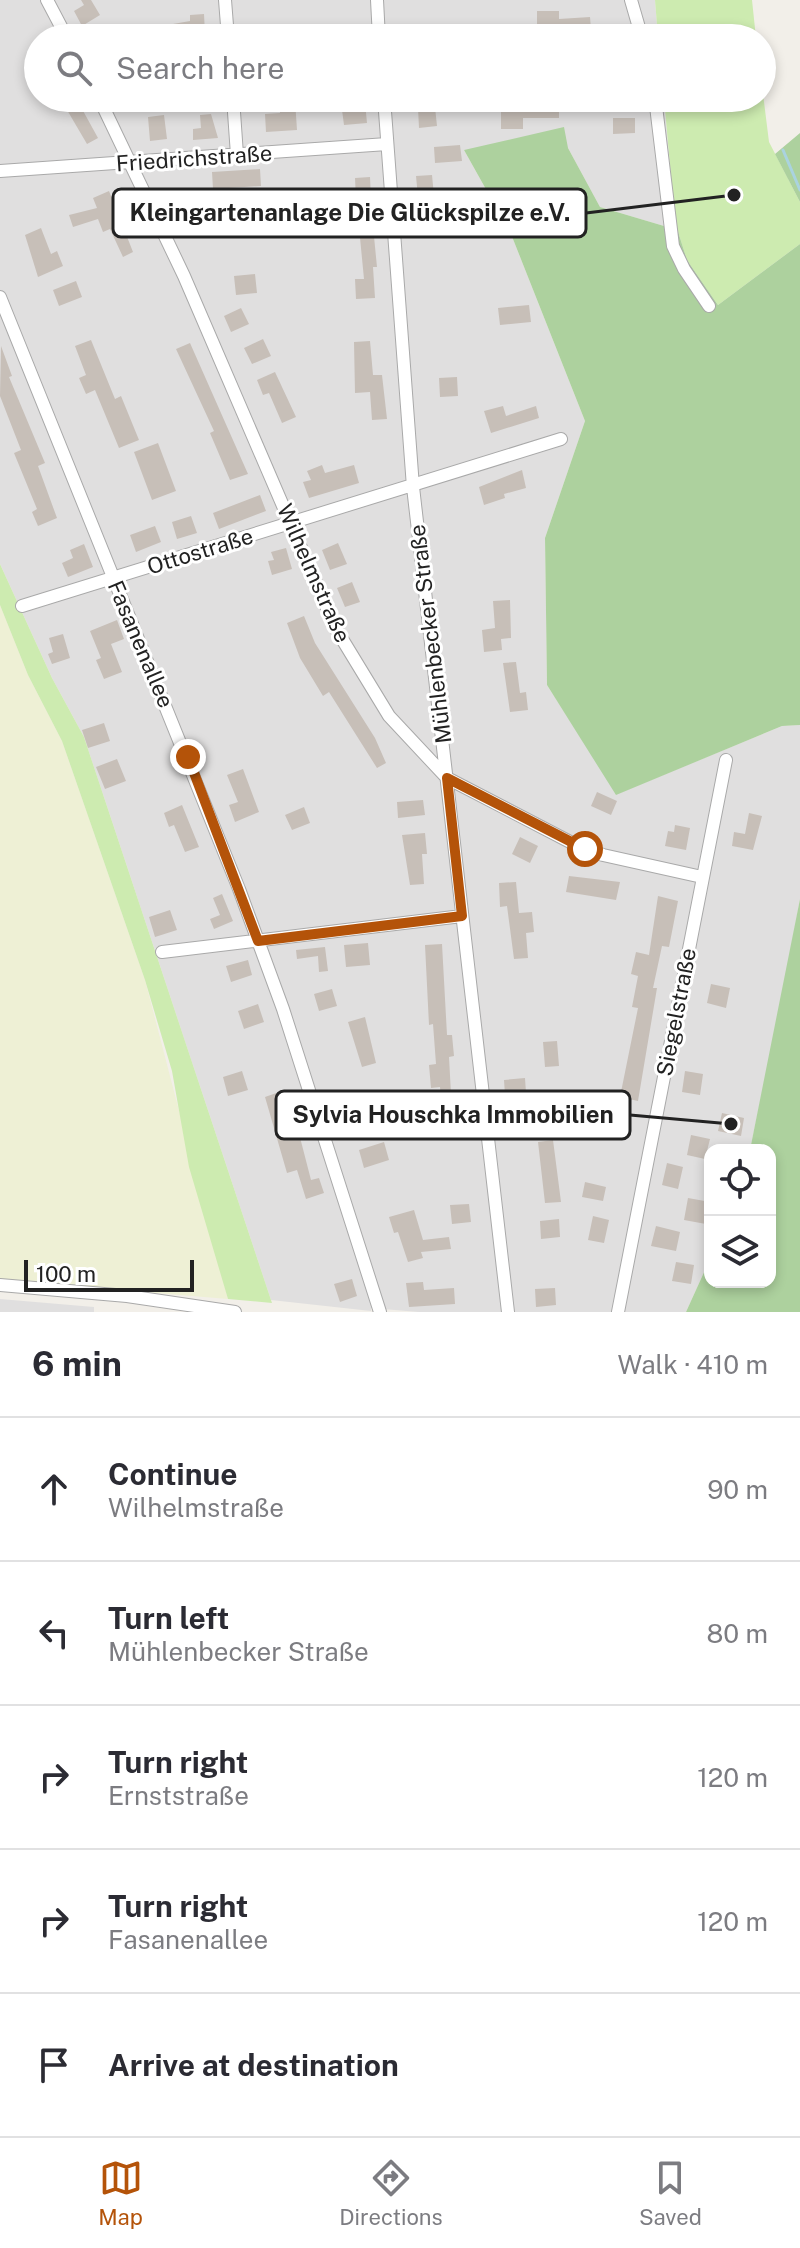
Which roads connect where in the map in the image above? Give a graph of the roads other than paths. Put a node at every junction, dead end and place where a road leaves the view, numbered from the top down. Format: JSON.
{"nodes":[{"id":1,"x":47,"y":0,"type":"edge"},
{"id":2,"x":225,"y":0,"type":"edge"},
{"id":3,"x":377,"y":0,"type":"edge"},
{"id":4,"x":631,"y":0,"type":"edge"},
{"id":5,"x":60,"y":24,"type":"edge"},
{"id":6,"x":227,"y":24,"type":"edge"},
{"id":7,"x":378,"y":24,"type":"edge"},
{"id":8,"x":638,"y":24,"type":"edge"},
{"id":9,"x":106,"y":112,"type":"edge"},
{"id":10,"x":234,"y":112,"type":"edge"},
{"id":11,"x":385,"y":112,"type":"edge"},
{"id":12,"x":657,"y":112,"type":"edge"},
{"id":13,"x":387,"y":144,"type":"junction"},
{"id":14,"x":237,"y":155,"type":"junction"},
{"id":15,"x":132,"y":162,"type":"junction"},
{"id":16,"x":0,"y":171,"type":"edge"},
{"id":17,"x":0,"y":297,"type":"edge"},
{"id":18,"x":709,"y":306,"type":"dead end"},
{"id":19,"x":561,"y":439,"type":"dead end"},
{"id":20,"x":413,"y":487,"type":"junction"},
{"id":21,"x":292,"y":523,"type":"junction"},
{"id":22,"x":114,"y":578,"type":"junction"},
{"id":23,"x":22,"y":606,"type":"dead end"},
{"id":24,"x":726,"y":760,"type":"dead end"},
{"id":25,"x":447,"y":778,"type":"junction"},
{"id":26,"x":702,"y":877,"type":"junction"},
{"id":27,"x":462,"y":916,"type":"junction"},
{"id":28,"x":258,"y":941,"type":"junction"},
{"id":29,"x":162,"y":952,"type":"dead end"},
{"id":30,"x":0,"y":1285,"type":"edge"},
{"id":31,"x":235,"y":1312,"type":"edge"},
{"id":32,"x":380,"y":1312,"type":"edge"},
{"id":33,"x":508,"y":1312,"type":"edge"},
{"id":34,"x":618,"y":1312,"type":"edge"}],
"edges":[{"from":1,"to":5,"type":"street"},
{"from":2,"to":6,"type":"street"},
{"from":3,"to":7,"type":"street"},
{"from":4,"to":8,"type":"street"},
{"from":9,"to":15,"type":"street","name":"Wilhelmstraße"},
{"from":10,"to":14,"type":"street"},
{"from":11,"to":13,"type":"street","name":"Mühlenbecker Straße"},
{"from":12,"to":18,"type":"street"},
{"from":13,"to":14,"type":"street","name":"Friedrichstraße"},
{"from":13,"to":20,"type":"street","name":"Mühlenbecker Straße"},
{"from":14,"to":15,"type":"street","name":"Friedrichstraße"},
{"from":15,"to":16,"type":"street","name":"Friedrichstraße"},
{"from":15,"to":21,"type":"street","name":"Wilhelmstraße"},
{"from":17,"to":22,"type":"street","name":"Fasanenallee"},
{"from":19,"to":20,"type":"street","name":"Ottostraße"},
{"from":20,"to":21,"type":"street","name":"Ottostraße"},
{"from":20,"to":25,"type":"street","name":"Mühlenbecker Straße"},
{"from":21,"to":22,"type":"street","name":"Ottostraße"},
{"from":21,"to":25,"type":"street","name":"Wilhelmstraße"},
{"from":22,"to":23,"type":"street","name":"Ottostraße"},
{"from":22,"to":28,"type":"street","name":"Fasanenallee"},
{"from":24,"to":26,"type":"street","name":"Siegelstraße"},
{"from":25,"to":26,"type":"street","name":"Wilhelmstraße"},
{"from":25,"to":27,"type":"street","name":"Mühlenbecker Straße"},
{"from":26,"to":34,"type":"street","name":"Siegelstraße"},
{"from":27,"to":28,"type":"street"},
{"from":27,"to":33,"type":"street","name":"Mühlenbecker Straße"},
{"from":28,"to":29,"type":"street"},
{"from":28,"to":32,"type":"street","name":"Fasanenallee"},
{"from":30,"to":31,"type":"street"}]}
